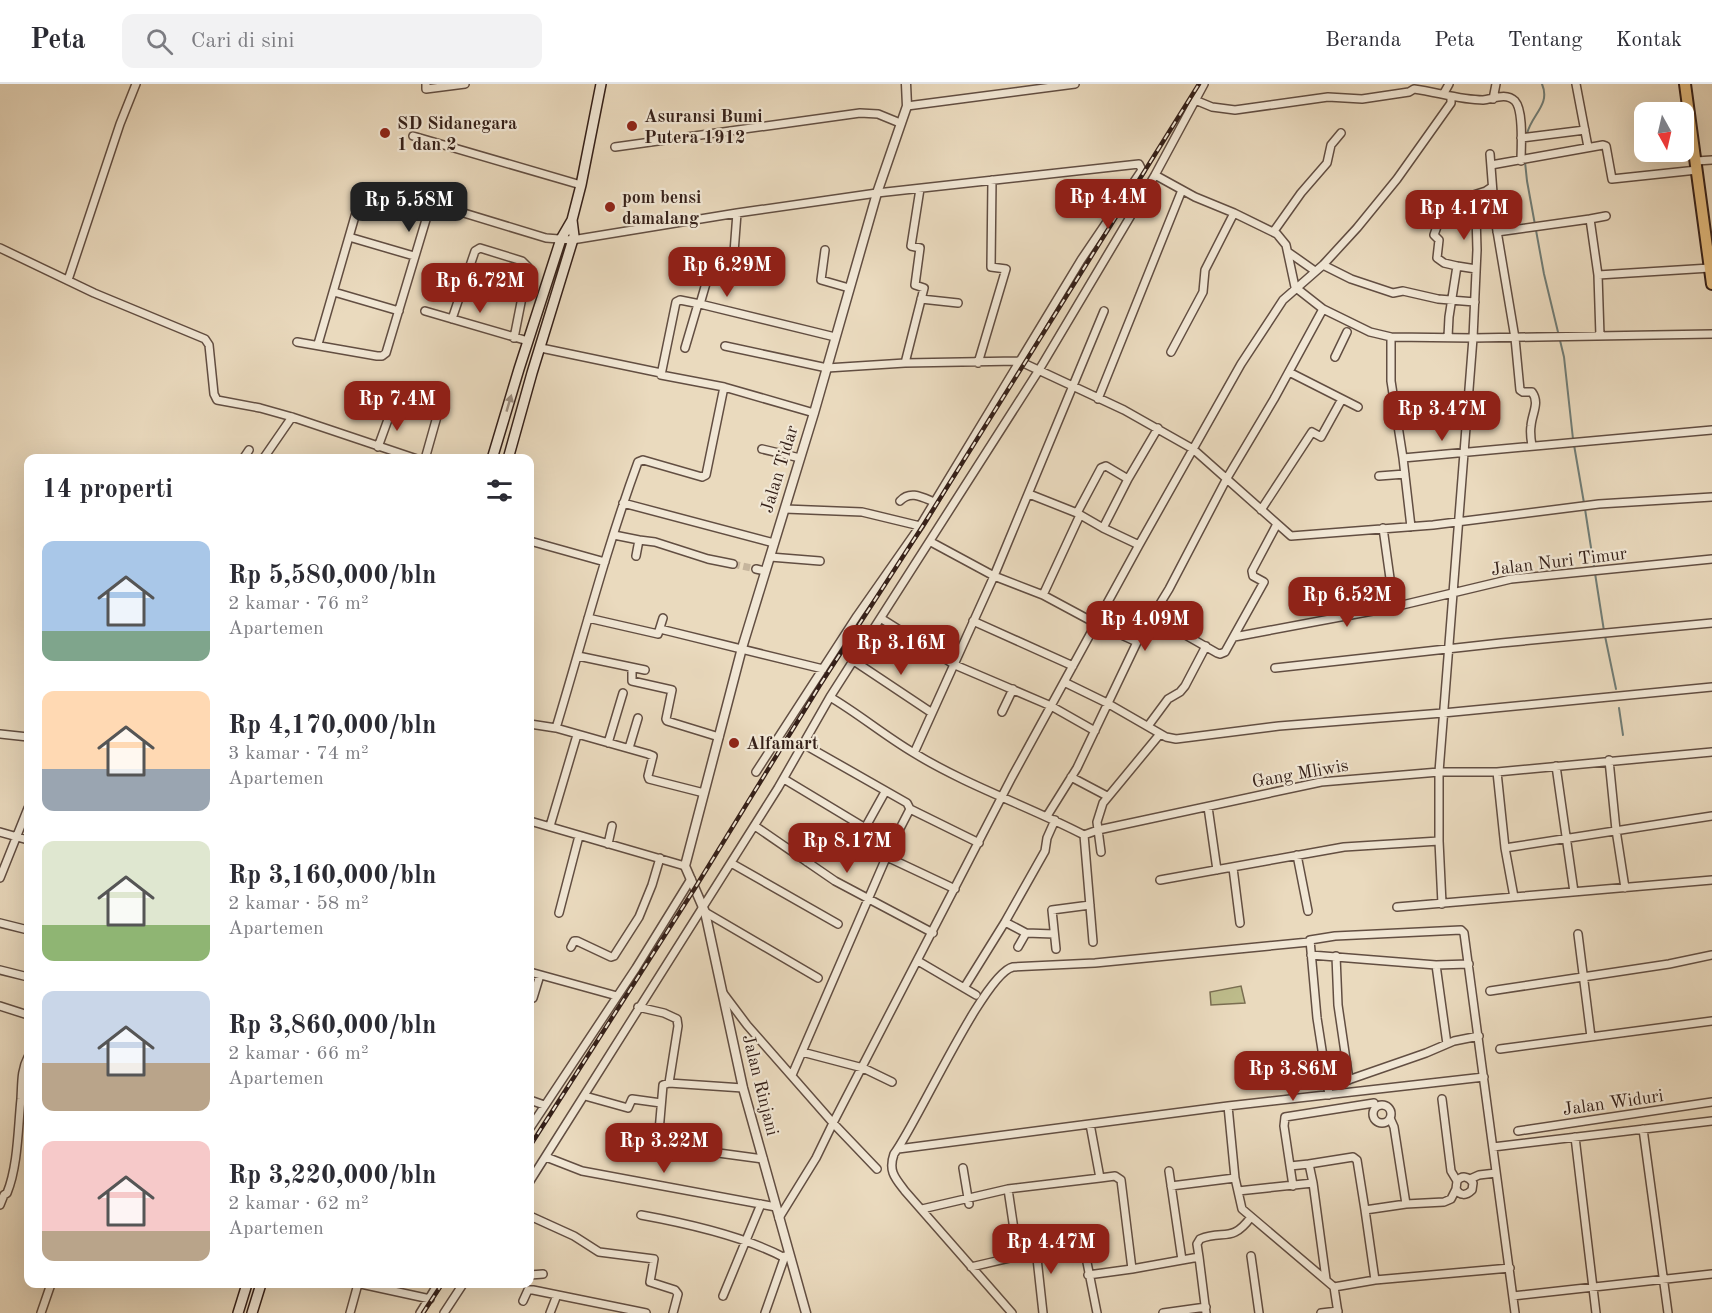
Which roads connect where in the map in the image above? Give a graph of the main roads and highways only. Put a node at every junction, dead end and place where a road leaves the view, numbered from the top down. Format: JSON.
{"nodes":[{"id":1,"x":601,"y":84,"type":"edge"},
{"id":2,"x":1685,"y":84,"type":"edge"},
{"id":3,"x":572,"y":220,"type":"junction"},
{"id":4,"x":1712,"y":284,"type":"edge"},
{"id":5,"x":494,"y":454,"type":"edge"},
{"id":6,"x":509,"y":454,"type":"edge"},
{"id":7,"x":246,"y":1288,"type":"edge"},
{"id":8,"x":260,"y":1288,"type":"edge"},
{"id":9,"x":238,"y":1313,"type":"edge"},
{"id":10,"x":252,"y":1313,"type":"edge"}],
"edges":[{"from":1,"to":3,"type":"main road"},
{"from":2,"to":4,"type":"highway"},
{"from":5,"to":3,"type":"main road","one_way":true},
{"from":3,"to":6,"type":"main road"},
{"from":7,"to":9,"type":"main road"},
{"from":8,"to":10,"type":"main road"}]}
